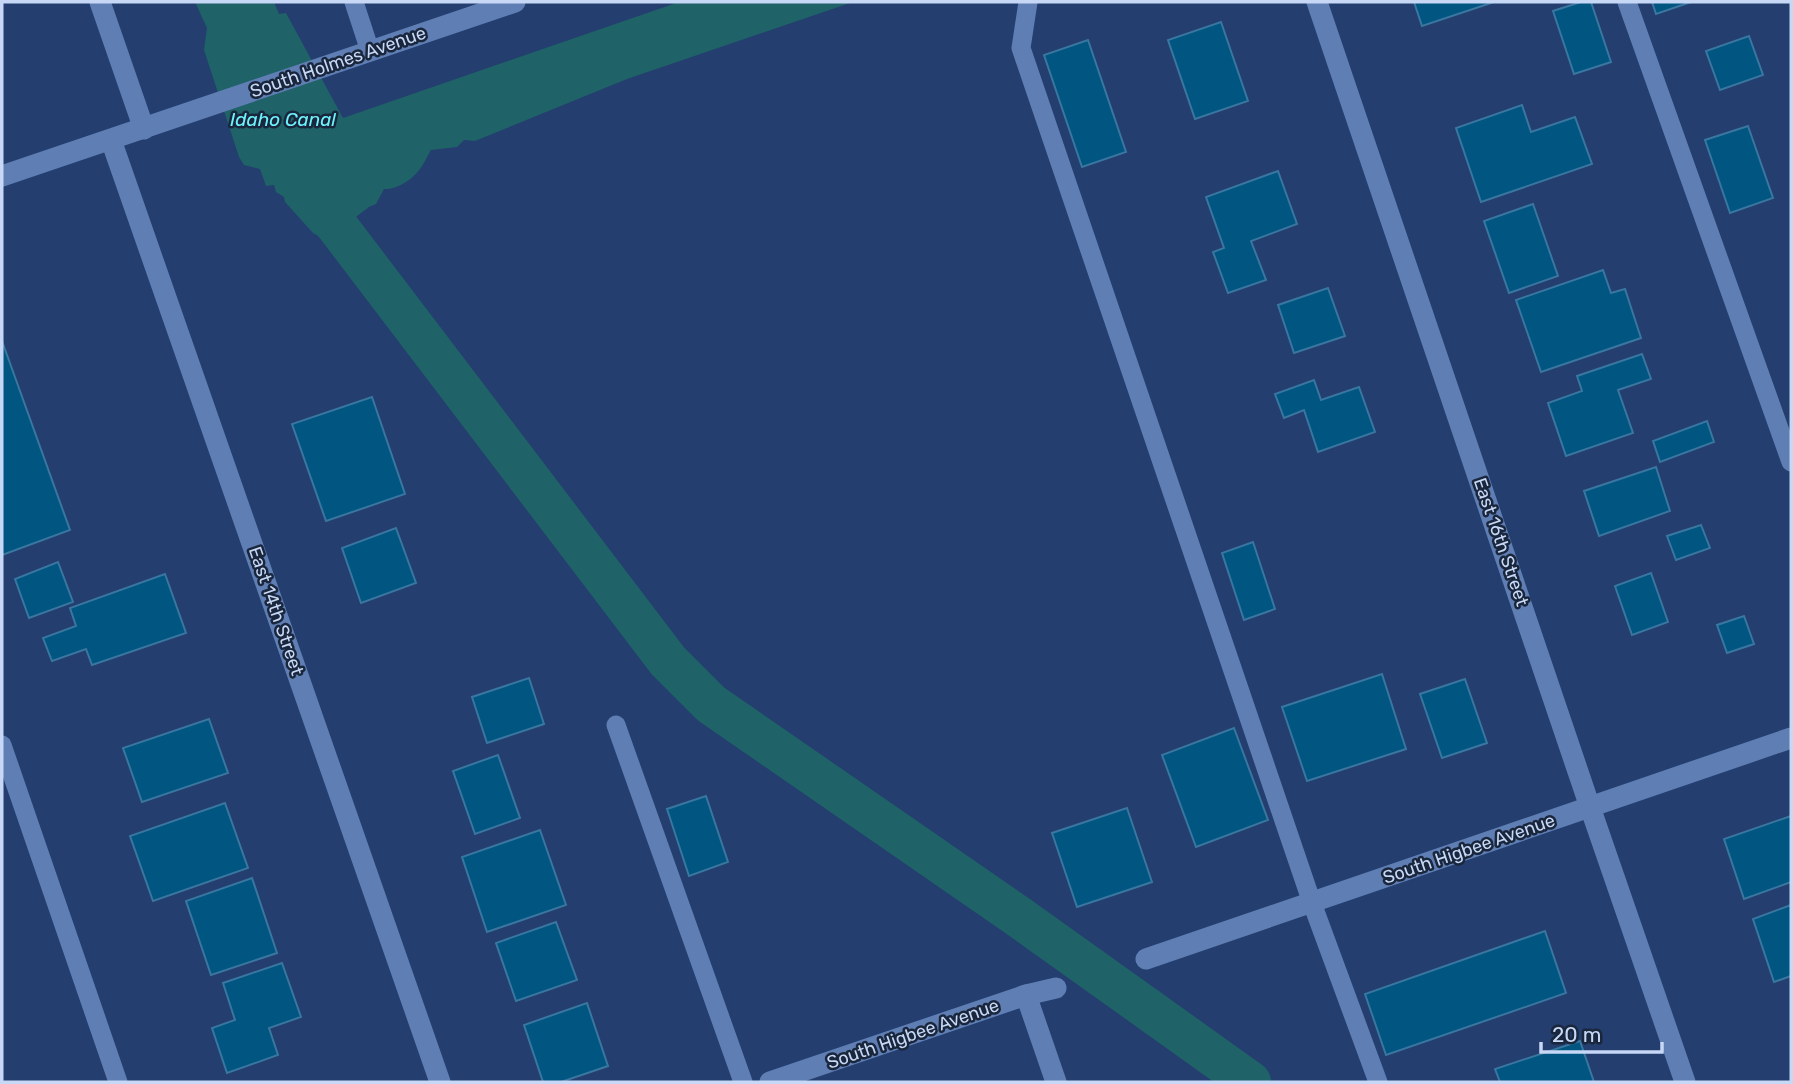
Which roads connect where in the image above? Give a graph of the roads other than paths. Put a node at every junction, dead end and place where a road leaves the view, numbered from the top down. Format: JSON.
{"nodes":[{"id":1,"x":100,"y":2,"type":"edge"},
{"id":2,"x":354,"y":2,"type":"edge"},
{"id":3,"x":514,"y":2,"type":"edge"},
{"id":4,"x":1028,"y":2,"type":"edge"},
{"id":5,"x":1317,"y":2,"type":"edge"},
{"id":6,"x":1627,"y":2,"type":"edge"},
{"id":7,"x":370,"y":51,"type":"junction"},
{"id":8,"x":144,"y":129,"type":"junction"},
{"id":9,"x":111,"y":140,"type":"junction"},
{"id":10,"x":2,"y":176,"type":"edge"},
{"id":11,"x":1791,"y":462,"type":"edge"},
{"id":12,"x":616,"y":725,"type":"dead end"},
{"id":13,"x":1791,"y":738,"type":"edge"},
{"id":14,"x":2,"y":745,"type":"edge"},
{"id":15,"x":1590,"y":807,"type":"junction"},
{"id":16,"x":1312,"y":903,"type":"junction"},
{"id":17,"x":1146,"y":959,"type":"dead end"},
{"id":18,"x":1056,"y":988,"type":"dead end"},
{"id":19,"x":1026,"y":995,"type":"junction"},
{"id":20,"x":118,"y":1082,"type":"edge"},
{"id":21,"x":440,"y":1082,"type":"edge"},
{"id":22,"x":743,"y":1082,"type":"edge"},
{"id":23,"x":770,"y":1082,"type":"edge"},
{"id":24,"x":1056,"y":1082,"type":"edge"},
{"id":25,"x":1378,"y":1082,"type":"edge"},
{"id":26,"x":1685,"y":1082,"type":"edge"}],
"edges":[{"from":1,"to":8,"type":"street"},
{"from":2,"to":7,"type":"lane"},
{"from":3,"to":7,"type":"street","name":"South Holmes Avenue"},
{"from":4,"to":16,"type":"lane"},
{"from":5,"to":15,"type":"street","name":"East 16th Street"},
{"from":6,"to":11,"type":"lane"},
{"from":7,"to":8,"type":"street","name":"South Holmes Avenue"},
{"from":8,"to":9,"type":"street","name":"South Holmes Avenue"},
{"from":9,"to":10,"type":"street","name":"South Holmes Avenue"},
{"from":9,"to":21,"type":"street","name":"East 14th Street"},
{"from":12,"to":22,"type":"lane"},
{"from":13,"to":15,"type":"street","name":"South Higbee Avenue"},
{"from":14,"to":20,"type":"lane"},
{"from":15,"to":16,"type":"street","name":"South Higbee Avenue"},
{"from":15,"to":26,"type":"street","name":"East 16th Street"},
{"from":16,"to":17,"type":"street","name":"South Higbee Avenue"},
{"from":16,"to":25,"type":"lane"},
{"from":18,"to":19,"type":"street","name":"South Higbee Avenue"},
{"from":19,"to":23,"type":"street","name":"South Higbee Avenue"},
{"from":19,"to":24,"type":"street"}]}
